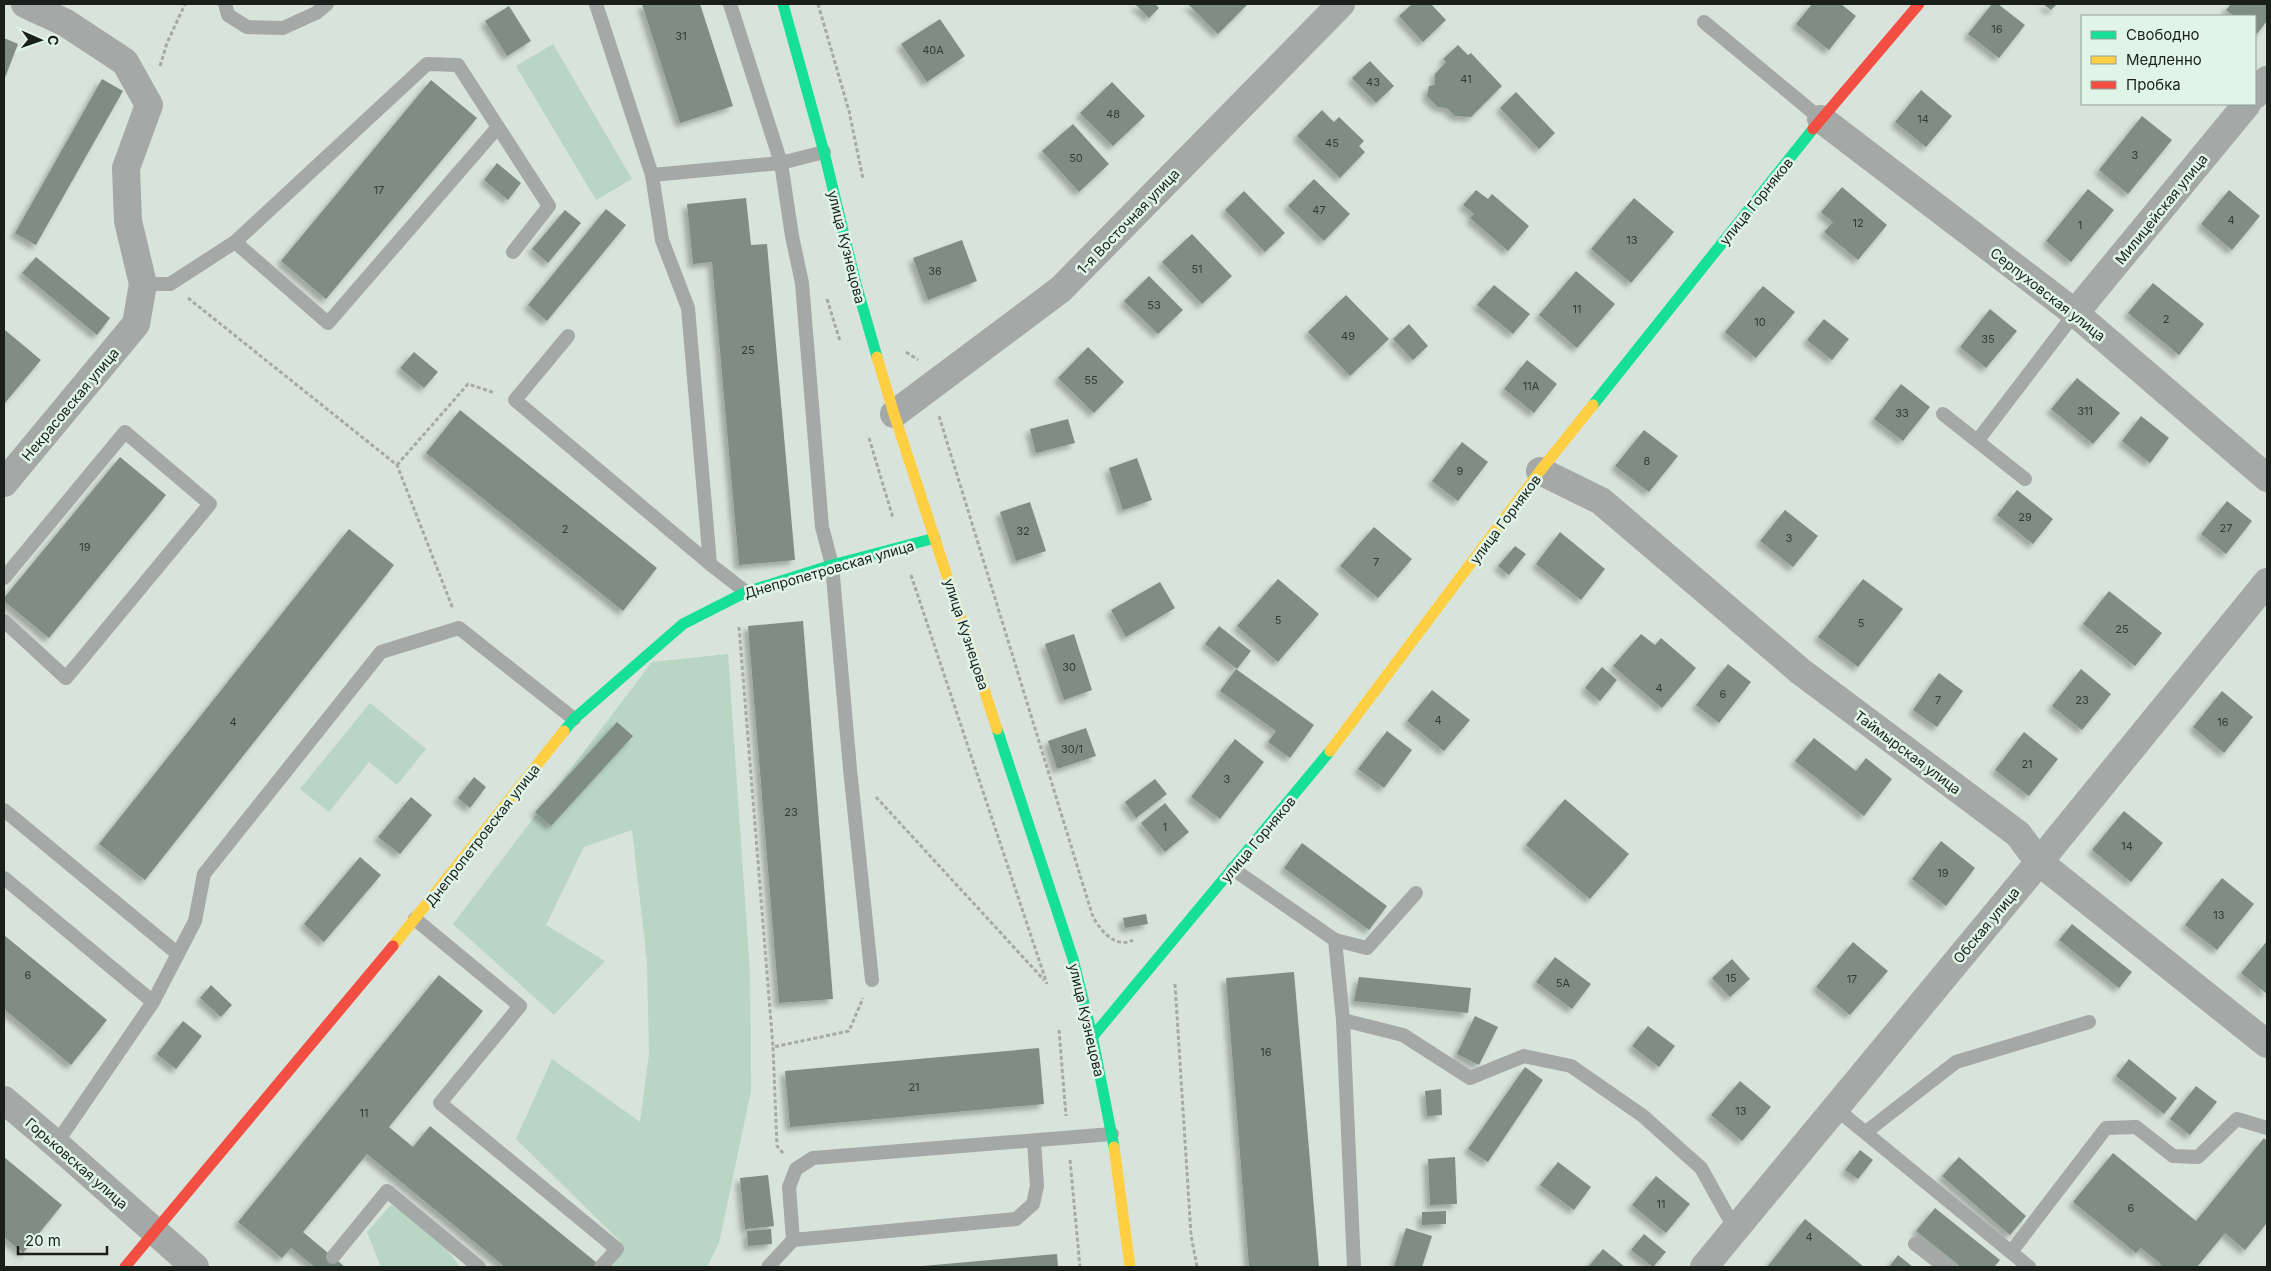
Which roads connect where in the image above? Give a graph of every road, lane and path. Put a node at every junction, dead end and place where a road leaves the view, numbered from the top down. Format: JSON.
{"nodes":[{"id":1,"x":25,"y":4,"type":"edge"},
{"id":2,"x":185,"y":4,"type":"edge"},
{"id":3,"x":225,"y":4,"type":"edge"},
{"id":4,"x":327,"y":4,"type":"edge"},
{"id":5,"x":596,"y":4,"type":"edge"},
{"id":6,"x":730,"y":4,"type":"edge"},
{"id":7,"x":783,"y":4,"type":"edge"},
{"id":8,"x":818,"y":4,"type":"edge"},
{"id":9,"x":1340,"y":4,"type":"edge"},
{"id":10,"x":1919,"y":4,"type":"edge"},
{"id":11,"x":1704,"y":22,"type":"dead end"},
{"id":12,"x":2267,"y":80,"type":"edge"},
{"id":13,"x":2256,"y":94,"type":"edge"},
{"id":14,"x":149,"y":105,"type":"junction"},
{"id":15,"x":2247,"y":105,"type":"edge"},
{"id":16,"x":1821,"y":119,"type":"junction"},
{"id":17,"x":498,"y":126,"type":"junction"},
{"id":18,"x":824,"y":152,"type":"junction"},
{"id":19,"x":781,"y":163,"type":"junction"},
{"id":20,"x":652,"y":175,"type":"junction"},
{"id":21,"x":864,"y":186,"type":"dead end"},
{"id":22,"x":235,"y":242,"type":"junction"},
{"id":23,"x":513,"y":252,"type":"dead end"},
{"id":24,"x":143,"y":284,"type":"junction"},
{"id":25,"x":170,"y":284,"type":"junction"},
{"id":26,"x":826,"y":294,"type":"dead end"},
{"id":27,"x":2075,"y":313,"type":"junction"},
{"id":28,"x":568,"y":336,"type":"dead end"},
{"id":29,"x":904,"y":343,"type":"dead end"},
{"id":30,"x":843,"y":350,"type":"dead end"},
{"id":31,"x":930,"y":387,"type":"junction"},
{"id":32,"x":514,"y":400,"type":"junction"},
{"id":33,"x":894,"y":414,"type":"junction"},
{"id":34,"x":1943,"y":414,"type":"dead end"},
{"id":35,"x":868,"y":435,"type":"dead end"},
{"id":36,"x":1978,"y":440,"type":"junction"},
{"id":37,"x":397,"y":465,"type":"junction"},
{"id":38,"x":1540,"y":471,"type":"junction"},
{"id":39,"x":2267,"y":478,"type":"edge"},
{"id":40,"x":2025,"y":479,"type":"dead end"},
{"id":41,"x":4,"y":483,"type":"edge"},
{"id":42,"x":935,"y":538,"type":"junction"},
{"id":43,"x":902,"y":548,"type":"junction"},
{"id":44,"x":710,"y":564,"type":"junction"},
{"id":45,"x":832,"y":565,"type":"junction"},
{"id":46,"x":4,"y":578,"type":"edge"},
{"id":47,"x":2267,"y":582,"type":"edge"},
{"id":48,"x":741,"y":594,"type":"junction"},
{"id":49,"x":4,"y":621,"type":"edge"},
{"id":50,"x":459,"y":628,"type":"junction"},
{"id":51,"x":574,"y":719,"type":"junction"},
{"id":52,"x":850,"y":769,"type":"junction"},
{"id":53,"x":4,"y":810,"type":"edge"},
{"id":54,"x":2040,"y":862,"type":"junction"},
{"id":55,"x":1233,"y":870,"type":"junction"},
{"id":56,"x":4,"y":878,"type":"edge"},
{"id":57,"x":1416,"y":893,"type":"dead end"},
{"id":58,"x":415,"y":919,"type":"junction"},
{"id":59,"x":1335,"y":940,"type":"junction"},
{"id":60,"x":178,"y":954,"type":"junction"},
{"id":61,"x":1160,"y":956,"type":"junction"},
{"id":62,"x":872,"y":980,"type":"joint"},
{"id":63,"x":1046,"y":982,"type":"junction"},
{"id":64,"x":1050,"y":991,"type":"dead end"},
{"id":65,"x":153,"y":1002,"type":"junction"},
{"id":66,"x":1343,"y":1020,"type":"junction"},
{"id":67,"x":2089,"y":1022,"type":"dead end"},
{"id":68,"x":1059,"y":1026,"type":"dead end"},
{"id":69,"x":1094,"y":1035,"type":"junction"},
{"id":70,"x":2267,"y":1044,"type":"edge"},
{"id":71,"x":773,"y":1047,"type":"junction"},
{"id":72,"x":4,"y":1100,"type":"edge"},
{"id":73,"x":1834,"y":1107,"type":"junction"},
{"id":74,"x":2267,"y":1128,"type":"edge"},
{"id":75,"x":1866,"y":1132,"type":"junction"},
{"id":76,"x":1112,"y":1134,"type":"junction"},
{"id":77,"x":1067,"y":1138,"type":"junction"},
{"id":78,"x":1034,"y":1141,"type":"junction"},
{"id":79,"x":56,"y":1144,"type":"junction"},
{"id":80,"x":796,"y":1169,"type":"junction"},
{"id":81,"x":1735,"y":1229,"type":"junction"},
{"id":82,"x":154,"y":1232,"type":"junction"},
{"id":83,"x":793,"y":1240,"type":"junction"},
{"id":84,"x":1915,"y":1244,"type":"dead end"},
{"id":85,"x":2011,"y":1252,"type":"junction"},
{"id":86,"x":333,"y":1256,"type":"dead end"},
{"id":87,"x":2025,"y":1266,"type":"edge"},
{"id":88,"x":125,"y":1267,"type":"edge"},
{"id":89,"x":195,"y":1267,"type":"edge"},
{"id":90,"x":479,"y":1267,"type":"edge"},
{"id":91,"x":601,"y":1267,"type":"edge"},
{"id":92,"x":768,"y":1267,"type":"edge"},
{"id":93,"x":1080,"y":1267,"type":"edge"},
{"id":94,"x":1130,"y":1267,"type":"edge"},
{"id":95,"x":1197,"y":1267,"type":"edge"},
{"id":96,"x":1354,"y":1267,"type":"edge"},
{"id":97,"x":1704,"y":1267,"type":"edge"},
{"id":98,"x":1945,"y":1267,"type":"edge"}],
"edges":[{"from":1,"to":14,"type":"street"},
{"from":2,"to":14,"type":"path"},
{"from":3,"to":4,"type":"lane"},
{"from":5,"to":20,"type":"lane"},
{"from":6,"to":19,"type":"lane"},
{"from":7,"to":18,"type":"street","name":"улица Кузнецова"},
{"from":8,"to":21,"type":"path"},
{"from":9,"to":31,"type":"street","name":"1-я Восточная улица"},
{"from":10,"to":16,"type":"street","name":"улица Горняков"},
{"from":11,"to":16,"type":"lane"},
{"from":12,"to":13,"type":"street"},
{"from":14,"to":24,"type":"street"},
{"from":15,"to":27,"type":"street","name":"Милицейская улица"},
{"from":16,"to":27,"type":"street","name":"Серпуховская улица"},
{"from":16,"to":38,"type":"street","name":"улица Горняков"},
{"from":17,"to":22,"type":"lane"},
{"from":17,"to":22,"type":"lane"},
{"from":17,"to":23,"type":"lane"},
{"from":18,"to":19,"type":"lane"},
{"from":18,"to":33,"type":"street","name":"улица Кузнецова"},
{"from":19,"to":20,"type":"lane"},
{"from":19,"to":45,"type":"lane"},
{"from":20,"to":44,"type":"lane"},
{"from":22,"to":25,"type":"lane"},
{"from":24,"to":25,"type":"lane"},
{"from":24,"to":41,"type":"street","name":"Некрасовская улица"},
{"from":25,"to":37,"type":"path"},
{"from":26,"to":30,"type":"path"},
{"from":27,"to":36,"type":"lane"},
{"from":27,"to":39,"type":"street","name":"Серпуховская улица"},
{"from":28,"to":32,"type":"lane"},
{"from":29,"to":31,"type":"path"},
{"from":31,"to":33,"type":"street","name":"1-я Восточная улица"},
{"from":31,"to":61,"type":"path"},
{"from":32,"to":37,"type":"path"},
{"from":32,"to":44,"type":"lane"},
{"from":33,"to":42,"type":"street","name":"улица Кузнецова"},
{"from":34,"to":36,"type":"lane"},
{"from":35,"to":43,"type":"path"},
{"from":36,"to":40,"type":"lane"},
{"from":37,"to":50,"type":"path"},
{"from":38,"to":54,"type":"street","name":"Таймырская улица"},
{"from":38,"to":55,"type":"street","name":"улица Горняков"},
{"from":42,"to":43,"type":"street","name":"Днепропетровская улица"},
{"from":42,"to":69,"type":"street","name":"улица Кузнецова"},
{"from":43,"to":45,"type":"street","name":"Днепропетровская улица"},
{"from":43,"to":63,"type":"path"},
{"from":44,"to":48,"type":"lane"},
{"from":45,"to":48,"type":"street","name":"Днепропетровская улица"},
{"from":45,"to":52,"type":"lane"},
{"from":46,"to":49,"type":"lane"},
{"from":47,"to":54,"type":"street","name":"Обская улица"},
{"from":48,"to":51,"type":"street","name":"Днепропетровская улица"},
{"from":48,"to":71,"type":"path"},
{"from":50,"to":51,"type":"lane"},
{"from":50,"to":60,"type":"lane"},
{"from":51,"to":58,"type":"street","name":"Днепропетровская улица"},
{"from":52,"to":62,"type":"lane"},
{"from":52,"to":63,"type":"path"},
{"from":53,"to":60,"type":"lane"},
{"from":54,"to":70,"type":"street","name":"Таймырская улица"},
{"from":54,"to":73,"type":"street","name":"Обская улица"},
{"from":55,"to":59,"type":"lane"},
{"from":55,"to":61,"type":"street","name":"улица Горняков"},
{"from":56,"to":65,"type":"lane"},
{"from":57,"to":59,"type":"lane"},
{"from":58,"to":82,"type":"street","name":"Днепропетровская улица"},
{"from":58,"to":91,"type":"lane"},
{"from":59,"to":66,"type":"lane"},
{"from":60,"to":65,"type":"lane"},
{"from":61,"to":69,"type":"street","name":"улица Горняков"},
{"from":61,"to":95,"type":"path"},
{"from":62,"to":71,"type":"path"},
{"from":63,"to":64,"type":"path"},
{"from":65,"to":79,"type":"lane"},
{"from":66,"to":81,"type":"lane"},
{"from":66,"to":96,"type":"lane"},
{"from":67,"to":75,"type":"lane"},
{"from":68,"to":77,"type":"path"},
{"from":69,"to":76,"type":"street","name":"улица Кузнецова"},
{"from":71,"to":80,"type":"path"},
{"from":72,"to":79,"type":"street","name":"Горьковская улица"},
{"from":73,"to":75,"type":"lane"},
{"from":73,"to":81,"type":"street","name":"Обская улица"},
{"from":74,"to":85,"type":"lane"},
{"from":75,"to":85,"type":"lane"},
{"from":76,"to":77,"type":"lane"},
{"from":76,"to":94,"type":"street","name":"улица Кузнецова"},
{"from":77,"to":78,"type":"lane"},
{"from":77,"to":93,"type":"path"},
{"from":78,"to":80,"type":"lane"},
{"from":78,"to":83,"type":"lane"},
{"from":79,"to":82,"type":"street","name":"Горьковская улица"},
{"from":80,"to":83,"type":"lane"},
{"from":81,"to":97,"type":"street","name":"Обская улица"},
{"from":82,"to":88,"type":"street","name":"Днепропетровская улица"},
{"from":82,"to":89,"type":"street","name":"Горьковская улица"},
{"from":83,"to":92,"type":"lane"},
{"from":84,"to":98,"type":"lane"},
{"from":85,"to":87,"type":"lane"},
{"from":86,"to":90,"type":"lane"}]}
